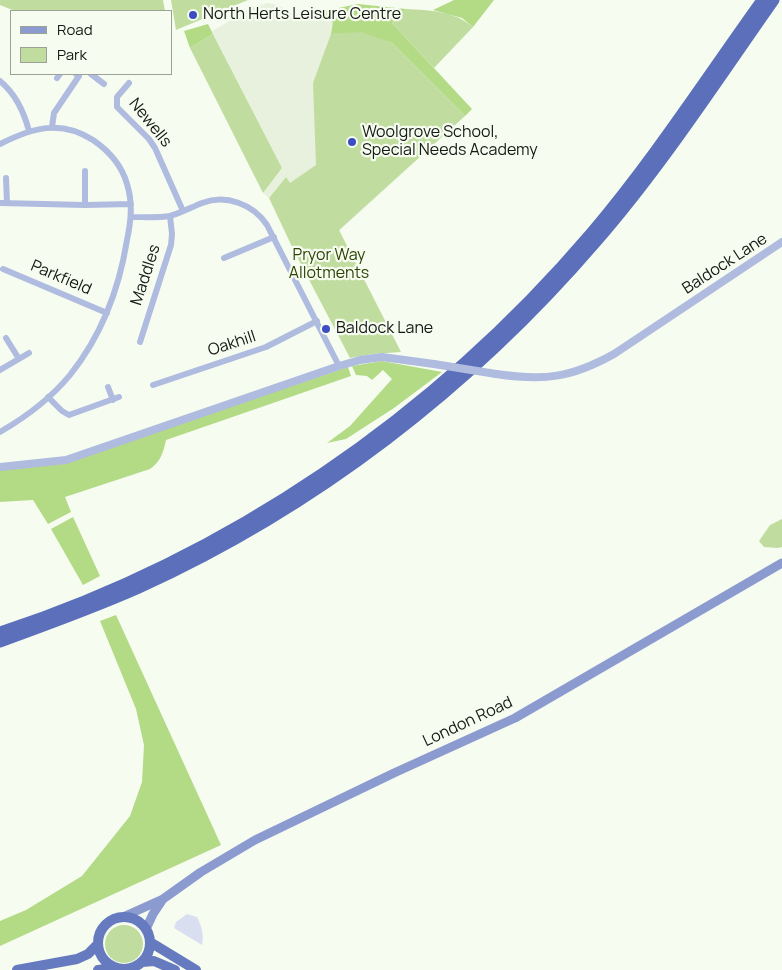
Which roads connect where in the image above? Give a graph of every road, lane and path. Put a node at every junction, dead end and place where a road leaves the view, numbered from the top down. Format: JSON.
{"nodes":[{"id":1,"x":762,"y":0,"type":"edge"},
{"id":2,"x":774,"y":0,"type":"edge"},
{"id":3,"x":80,"y":75,"type":"edge"},
{"id":4,"x":92,"y":75,"type":"edge"},
{"id":5,"x":0,"y":81,"type":"edge"},
{"id":6,"x":129,"y":82,"type":"dead end"},
{"id":7,"x":104,"y":84,"type":"dead end"},
{"id":8,"x":52,"y":127,"type":"junction"},
{"id":9,"x":29,"y":131,"type":"junction"},
{"id":10,"x":0,"y":144,"type":"edge"},
{"id":11,"x":85,"y":171,"type":"dead end"},
{"id":12,"x":6,"y":178,"type":"dead end"},
{"id":13,"x":0,"y":203,"type":"edge"},
{"id":14,"x":8,"y":204,"type":"junction"},
{"id":15,"x":130,"y":204,"type":"junction"},
{"id":16,"x":84,"y":205,"type":"junction"},
{"id":17,"x":183,"y":211,"type":"junction"},
{"id":18,"x":131,"y":216,"type":"junction"},
{"id":19,"x":170,"y":216,"type":"junction"},
{"id":20,"x":274,"y":237,"type":"junction"},
{"id":21,"x":782,"y":242,"type":"edge"},
{"id":22,"x":224,"y":258,"type":"dead end"},
{"id":23,"x":3,"y":269,"type":"dead end"},
{"id":24,"x":107,"y":313,"type":"junction"},
{"id":25,"x":317,"y":321,"type":"junction"},
{"id":26,"x":6,"y":338,"type":"dead end"},
{"id":27,"x":140,"y":342,"type":"dead end"},
{"id":28,"x":29,"y":353,"type":"dead end"},
{"id":29,"x":18,"y":359,"type":"junction"},
{"id":30,"x":339,"y":366,"type":"junction"},
{"id":31,"x":0,"y":370,"type":"edge"},
{"id":32,"x":153,"y":385,"type":"dead end"},
{"id":33,"x":108,"y":387,"type":"dead end"},
{"id":34,"x":48,"y":397,"type":"junction"},
{"id":35,"x":1,"y":429,"type":"edge"},
{"id":36,"x":0,"y":467,"type":"edge"},
{"id":37,"x":782,"y":563,"type":"edge"},
{"id":38,"x":0,"y":632,"type":"edge"},
{"id":39,"x":0,"y":642,"type":"edge"},
{"id":40,"x":163,"y":899,"type":"junction"},
{"id":41,"x":123,"y":917,"type":"junction"},
{"id":42,"x":146,"y":929,"type":"junction"},
{"id":43,"x":150,"y":942,"type":"junction"},
{"id":44,"x":97,"y":945,"type":"junction"},
{"id":45,"x":142,"y":962,"type":"junction"},
{"id":46,"x":114,"y":968,"type":"junction"},
{"id":47,"x":17,"y":970,"type":"edge"},
{"id":48,"x":98,"y":970,"type":"edge"},
{"id":49,"x":175,"y":970,"type":"edge"},
{"id":50,"x":196,"y":970,"type":"edge"}],
"edges":[{"from":1,"to":38,"type":"highway"},
{"from":2,"to":39,"type":"highway"},
{"from":3,"to":8,"type":"street"},
{"from":4,"to":7,"type":"street"},
{"from":5,"to":9,"type":"street"},
{"from":6,"to":17,"type":"street","name":"Newells"},
{"from":8,"to":9,"type":"street"},
{"from":8,"to":15,"type":"street"},
{"from":9,"to":10,"type":"street"},
{"from":11,"to":16,"type":"street"},
{"from":12,"to":14,"type":"street"},
{"from":13,"to":14,"type":"street"},
{"from":14,"to":16,"type":"street"},
{"from":15,"to":16,"type":"street"},
{"from":15,"to":18,"type":"street"},
{"from":17,"to":19,"type":"street"},
{"from":17,"to":20,"type":"street"},
{"from":18,"to":19,"type":"street"},
{"from":18,"to":24,"type":"street"},
{"from":19,"to":27,"type":"street","name":"Maddles"},
{"from":20,"to":22,"type":"street"},
{"from":20,"to":25,"type":"street"},
{"from":21,"to":30,"type":"street","name":"Baldock Lane","bridge":true},
{"from":23,"to":24,"type":"street","name":"Parkfield"},
{"from":24,"to":34,"type":"street"},
{"from":25,"to":30,"type":"street"},
{"from":25,"to":32,"type":"street","name":"Oakhill"},
{"from":26,"to":29,"type":"street"},
{"from":28,"to":29,"type":"street"},
{"from":29,"to":31,"type":"street"},
{"from":30,"to":36,"type":"street","name":"Baldock Lane"},
{"from":33,"to":34,"type":"street"},
{"from":34,"to":35,"type":"street"},
{"from":37,"to":40,"type":"main road","name":"London Road"},
{"from":40,"to":41,"type":"main road","name":"London Road"},
{"from":40,"to":42,"type":"main road","name":"London Road"},
{"from":41,"to":42,"type":"highway"},
{"from":41,"to":44,"type":"highway"},
{"from":42,"to":43,"type":"highway"},
{"from":43,"to":45,"type":"highway"},
{"from":43,"to":50,"type":"highway"},
{"from":44,"to":46,"type":"highway"},
{"from":44,"to":47,"type":"highway"},
{"from":45,"to":46,"type":"highway"},
{"from":45,"to":49,"type":"highway"},
{"from":46,"to":48,"type":"highway"}]}
